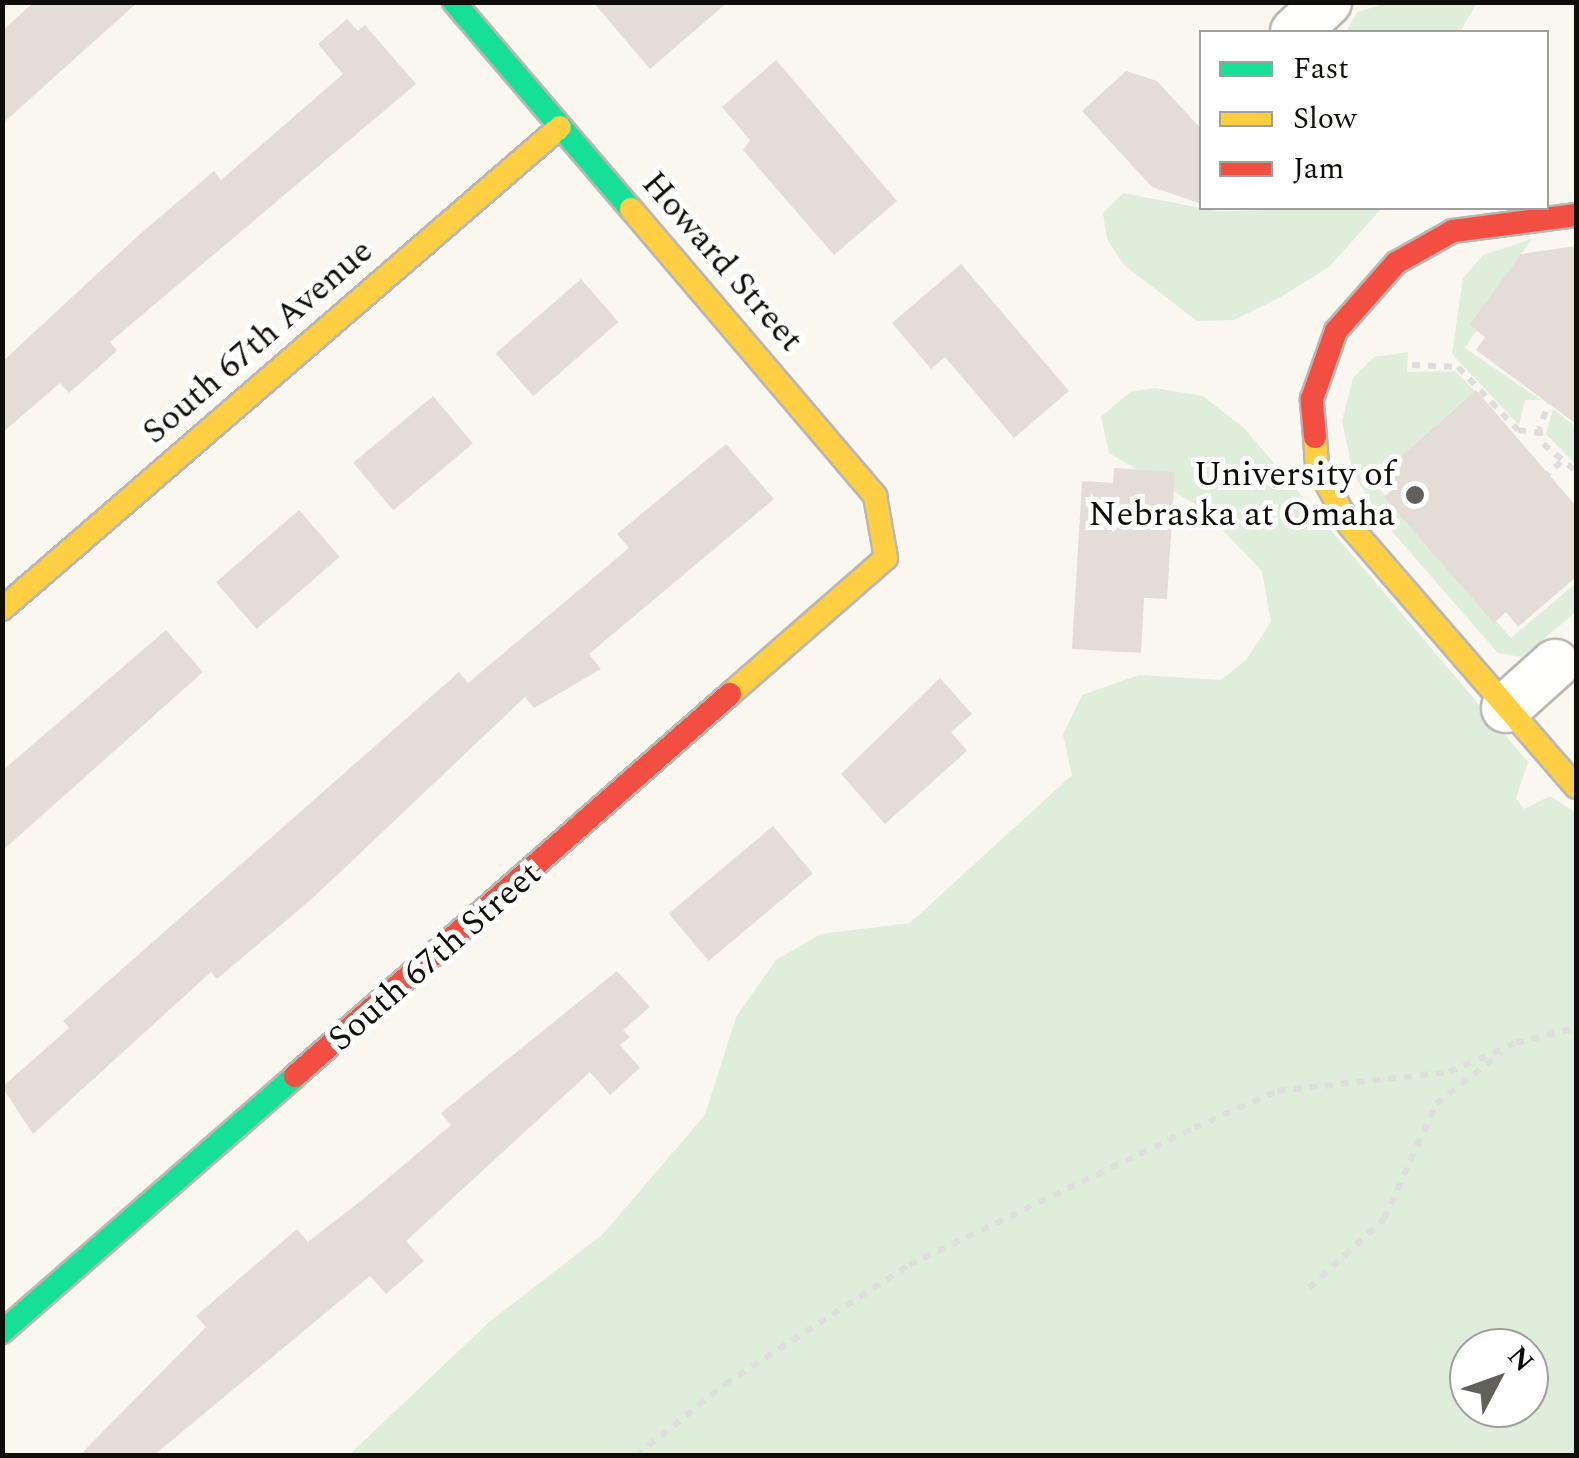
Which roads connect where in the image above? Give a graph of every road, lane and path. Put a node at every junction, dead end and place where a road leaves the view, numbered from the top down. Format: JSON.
{"nodes":[{"id":1,"x":454,"y":2,"type":"edge"},
{"id":2,"x":1326,"y":2,"type":"edge"},
{"id":3,"x":1297,"y":30,"type":"edge"},
{"id":4,"x":560,"y":127,"type":"junction"},
{"id":5,"x":1576,"y":215,"type":"edge"},
{"id":6,"x":1412,"y":365,"type":"dead end"},
{"id":7,"x":1552,"y":397,"type":"dead end"},
{"id":8,"x":1540,"y":433,"type":"junction"},
{"id":9,"x":1562,"y":461,"type":"junction"},
{"id":10,"x":1576,"y":471,"type":"edge"},
{"id":11,"x":1544,"y":478,"type":"dead end"},
{"id":12,"x":868,"y":582,"type":"joint"},
{"id":13,"x":2,"y":609,"type":"edge"},
{"id":14,"x":1555,"y":664,"type":"dead end"},
{"id":15,"x":1506,"y":708,"type":"junction"},
{"id":16,"x":1576,"y":787,"type":"edge"},
{"id":17,"x":1576,"y":1028,"type":"edge"},
{"id":18,"x":1520,"y":1041,"type":"junction"},
{"id":19,"x":1309,"y":1288,"type":"dead end"},
{"id":20,"x":2,"y":1332,"type":"edge"},
{"id":21,"x":636,"y":1456,"type":"edge"}],
"edges":[{"from":1,"to":4,"type":"street","name":"Howard Street"},
{"from":2,"to":3,"type":"street"},
{"from":4,"to":12,"type":"street","name":"Howard Street"},
{"from":4,"to":13,"type":"street","name":"South 67th Avenue"},
{"from":5,"to":15,"type":"street"},
{"from":6,"to":8,"type":"path"},
{"from":7,"to":8,"type":"path"},
{"from":8,"to":9,"type":"path"},
{"from":9,"to":10,"type":"path"},
{"from":9,"to":11,"type":"path"},
{"from":12,"to":20,"type":"street","name":"South 67th Street"},
{"from":14,"to":15,"type":"street"},
{"from":15,"to":16,"type":"street"},
{"from":17,"to":18,"type":"path"},
{"from":18,"to":19,"type":"path"},
{"from":18,"to":21,"type":"path"}]}
